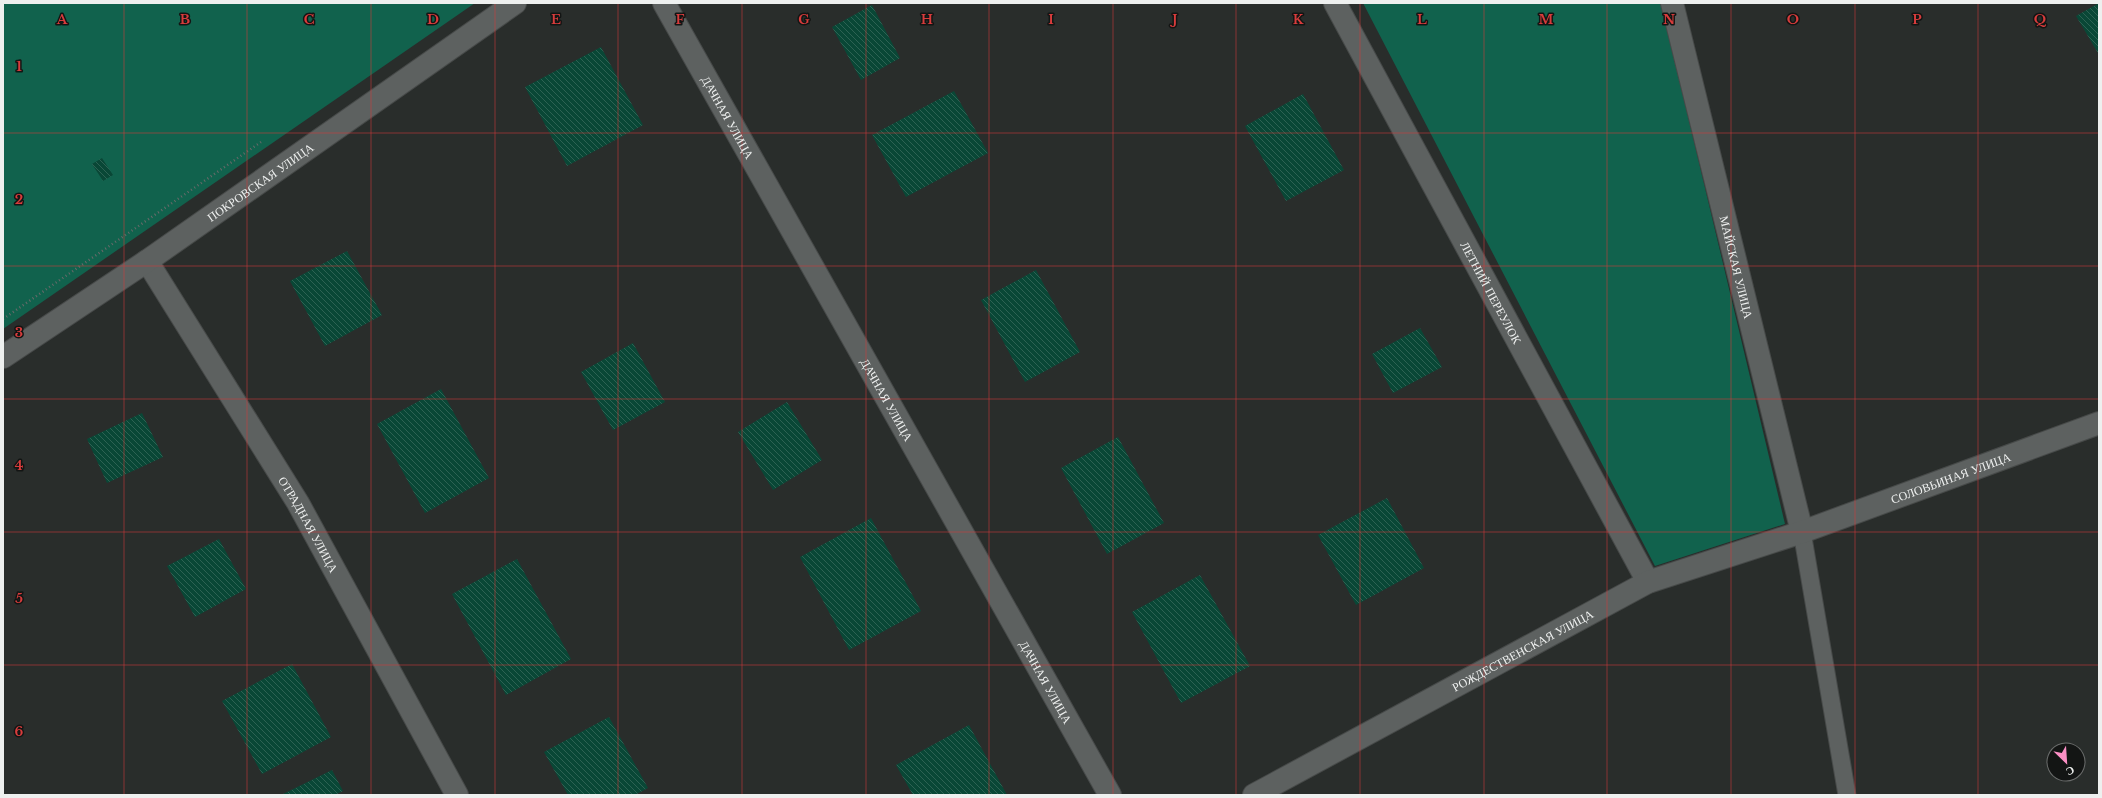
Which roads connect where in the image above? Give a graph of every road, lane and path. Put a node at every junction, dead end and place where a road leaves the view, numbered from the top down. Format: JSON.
{"nodes":[{"id":1,"x":515,"y":3,"type":"edge"},
{"id":2,"x":664,"y":3,"type":"edge"},
{"id":3,"x":1335,"y":3,"type":"edge"},
{"id":4,"x":1672,"y":3,"type":"edge"},
{"id":5,"x":267,"y":139,"type":"dead end"},
{"id":6,"x":147,"y":261,"type":"junction"},
{"id":7,"x":3,"y":319,"type":"edge"},
{"id":8,"x":3,"y":357,"type":"edge"},
{"id":9,"x":2099,"y":423,"type":"edge"},
{"id":10,"x":1802,"y":532,"type":"junction"},
{"id":11,"x":1648,"y":582,"type":"junction"},
{"id":12,"x":457,"y":795,"type":"edge"},
{"id":13,"x":1110,"y":795,"type":"edge"},
{"id":14,"x":1254,"y":795,"type":"edge"},
{"id":15,"x":1847,"y":795,"type":"edge"}],
"edges":[{"from":1,"to":6,"type":"street","name":"ПОКРОВСКАЯ УЛИЦА"},
{"from":2,"to":13,"type":"street","name":"ДАЧНАЯ УЛИЦА"},
{"from":3,"to":11,"type":"street","name":"ЛЕТНИЙ ПЕРЕУЛОК"},
{"from":4,"to":10,"type":"street","name":"МАЙСКАЯ УЛИЦА"},
{"from":5,"to":7,"type":"path"},
{"from":6,"to":8,"type":"street","name":"ПОКРОВСКАЯ УЛИЦА"},
{"from":6,"to":12,"type":"street","name":"ОТРАДНАЯ УЛИЦА"},
{"from":9,"to":10,"type":"street","name":"СОЛОВЬИНАЯ УЛИЦА"},
{"from":10,"to":11,"type":"street","name":"РОЖДЕСТВЕНСКАЯ УЛИЦА"},
{"from":10,"to":15,"type":"lane"},
{"from":11,"to":14,"type":"street","name":"РОЖДЕСТВЕНСКАЯ УЛИЦА"}]}
